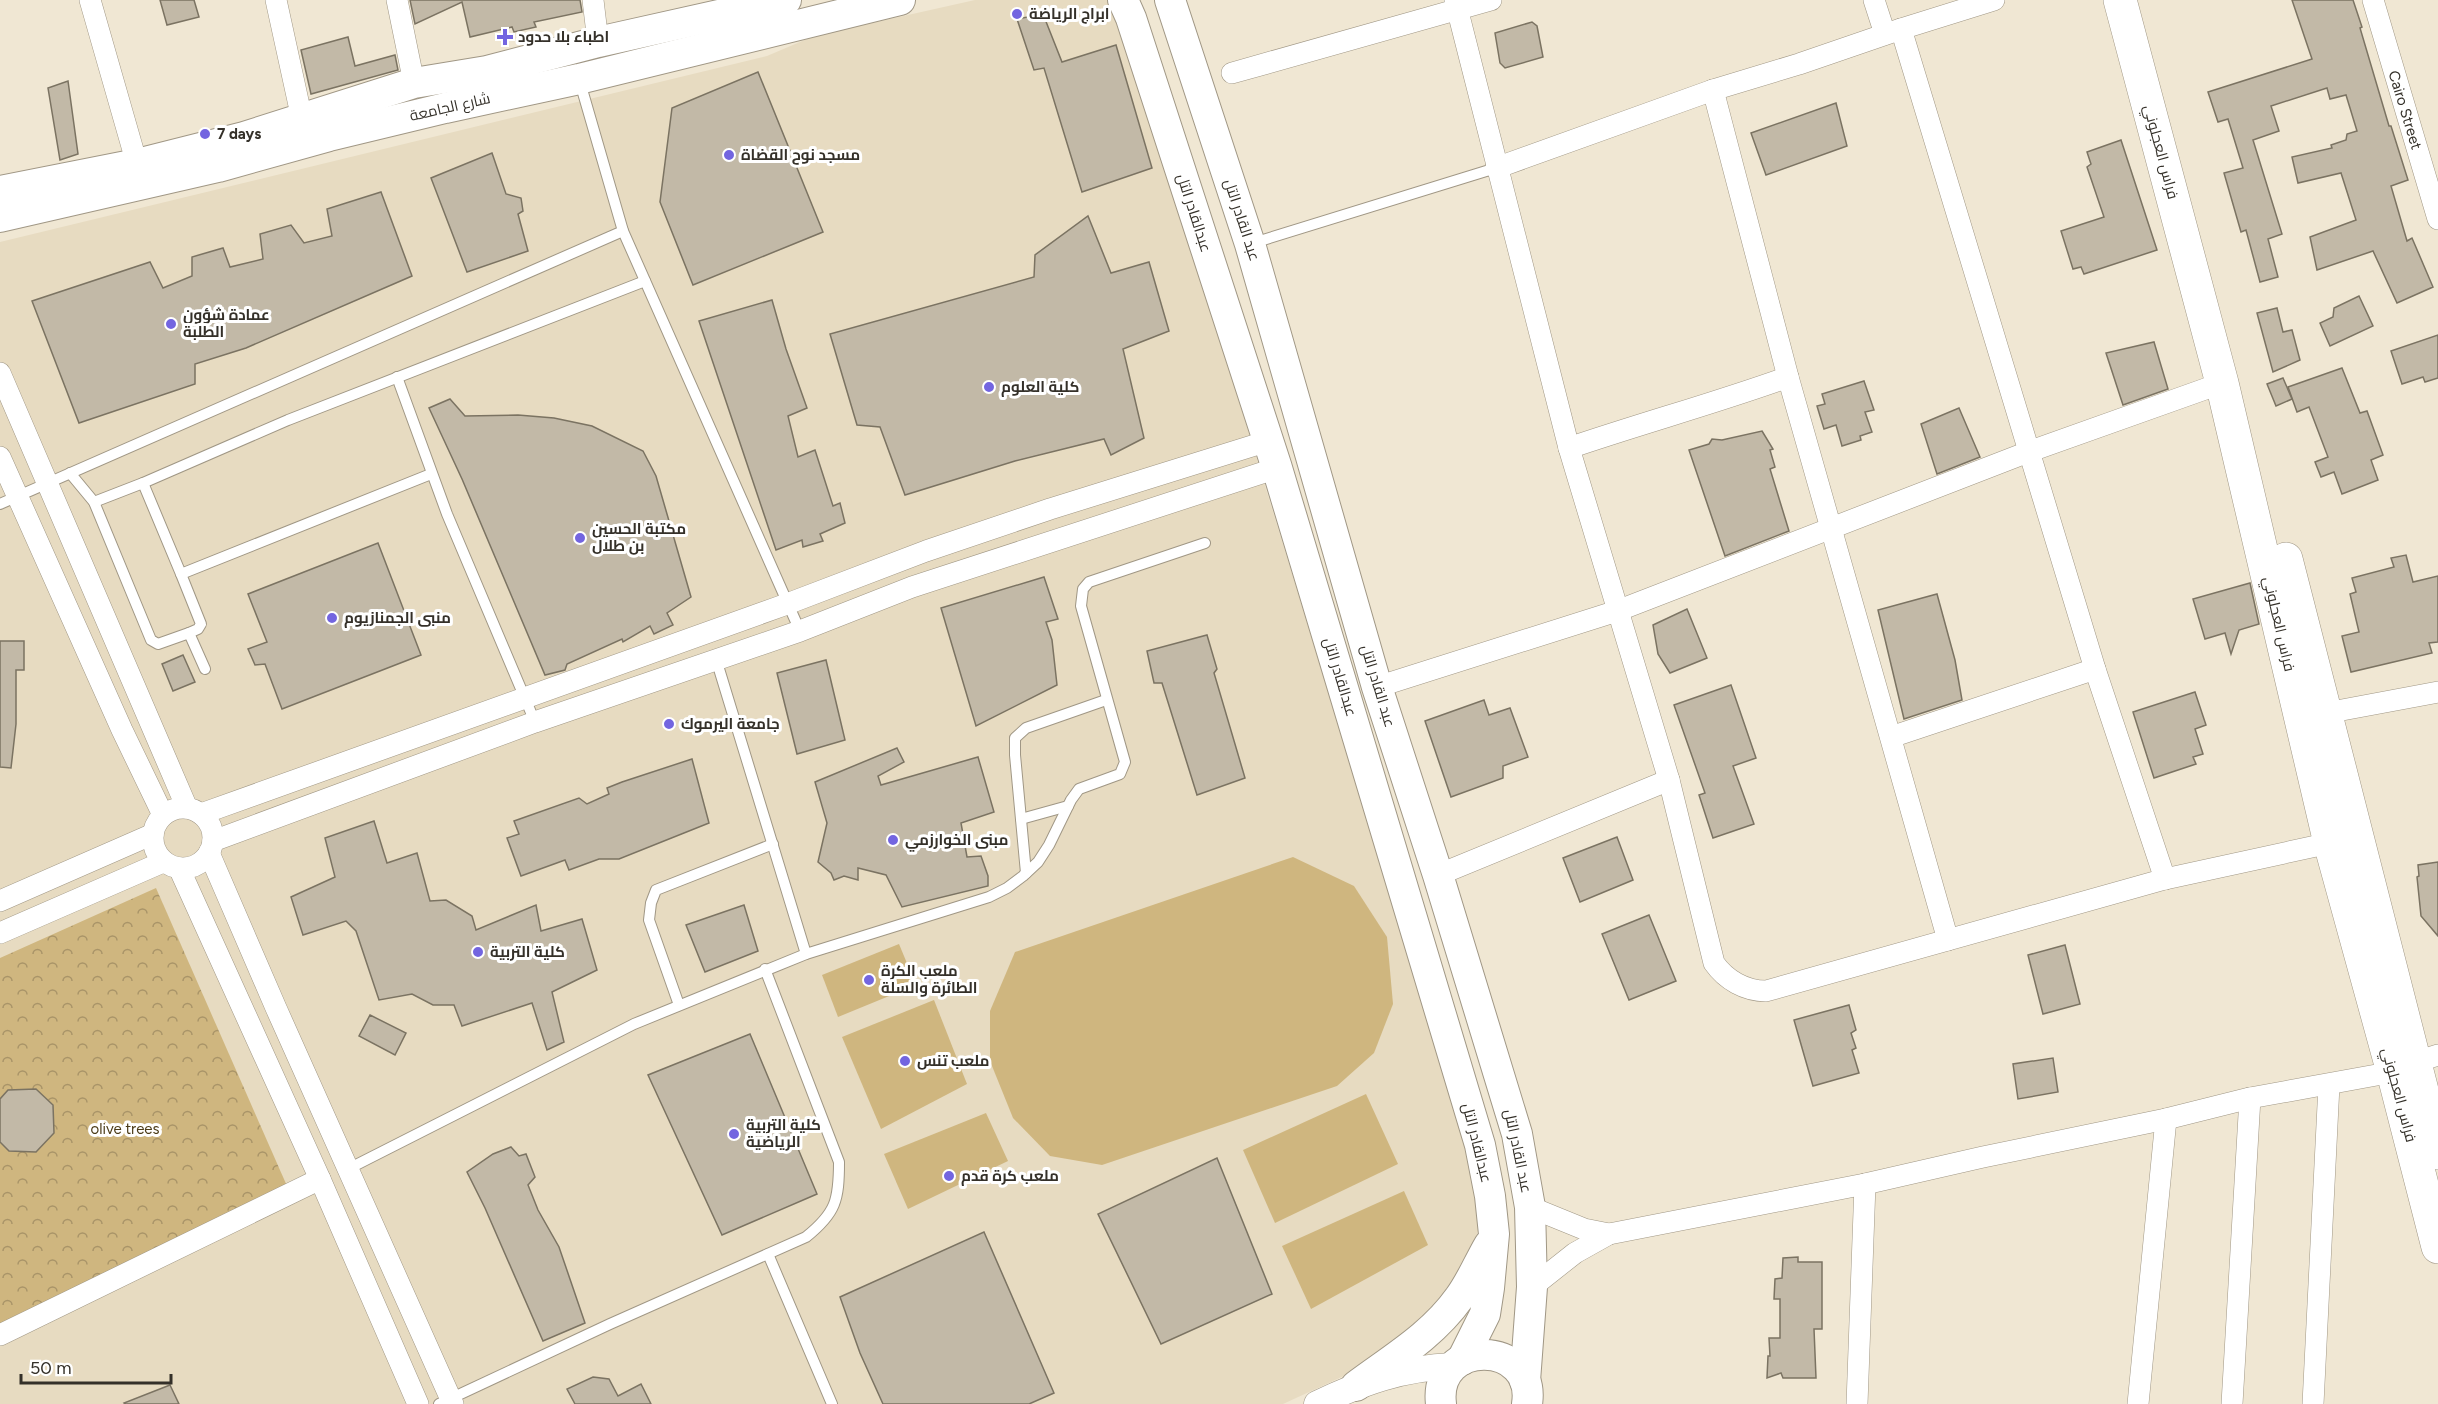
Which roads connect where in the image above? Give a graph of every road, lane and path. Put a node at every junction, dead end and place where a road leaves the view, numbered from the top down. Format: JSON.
{"nodes":[{"id":1,"x":90,"y":0,"type":"edge"},
{"id":2,"x":276,"y":0,"type":"edge"},
{"id":3,"x":397,"y":0,"type":"edge"},
{"id":4,"x":593,"y":0,"type":"edge"},
{"id":5,"x":900,"y":0,"type":"edge"},
{"id":6,"x":1123,"y":0,"type":"edge"},
{"id":7,"x":1170,"y":0,"type":"edge"},
{"id":8,"x":1491,"y":0,"type":"edge"},
{"id":9,"x":1874,"y":0,"type":"edge"},
{"id":10,"x":1995,"y":0,"type":"edge"},
{"id":11,"x":2120,"y":0,"type":"edge"},
{"id":12,"x":2143,"y":0,"type":"edge"},
{"id":13,"x":2373,"y":0,"type":"edge"},
{"id":14,"x":777,"y":1,"type":"edge"},
{"id":15,"x":1456,"y":4,"type":"edge"},
{"id":16,"x":1893,"y":32,"type":"junction"},
{"id":17,"x":598,"y":42,"type":"junction"},
{"id":18,"x":1232,"y":73,"type":"dead end"},
{"id":19,"x":579,"y":79,"type":"junction"},
{"id":20,"x":414,"y":83,"type":"junction"},
{"id":21,"x":1713,"y":90,"type":"junction"},
{"id":22,"x":302,"y":119,"type":"junction"},
{"id":23,"x":137,"y":164,"type":"junction"},
{"id":24,"x":1496,"y":168,"type":"junction"},
{"id":25,"x":0,"y":191,"type":"edge"},
{"id":26,"x":0,"y":217,"type":"edge"},
{"id":27,"x":2438,"y":219,"type":"edge"},
{"id":28,"x":623,"y":231,"type":"junction"},
{"id":29,"x":1250,"y":244,"type":"junction"},
{"id":30,"x":645,"y":281,"type":"junction"},
{"id":31,"x":0,"y":373,"type":"edge"},
{"id":32,"x":397,"y":377,"type":"junction"},
{"id":33,"x":1788,"y":377,"type":"junction"},
{"id":34,"x":2222,"y":383,"type":"junction"},
{"id":35,"x":1569,"y":448,"type":"junction"},
{"id":36,"x":2028,"y":452,"type":"junction"},
{"id":37,"x":1273,"y":455,"type":"junction"},
{"id":38,"x":0,"y":457,"type":"edge"},
{"id":39,"x":70,"y":473,"type":"junction"},
{"id":40,"x":431,"y":474,"type":"junction"},
{"id":41,"x":48,"y":483,"type":"junction"},
{"id":42,"x":143,"y":483,"type":"junction"},
{"id":43,"x":9,"y":500,"type":"edge"},
{"id":44,"x":94,"y":502,"type":"junction"},
{"id":45,"x":1832,"y":528,"type":"junction"},
{"id":46,"x":1205,"y":543,"type":"dead end"},
{"id":47,"x":902,"y":560,"type":"junction"},
{"id":48,"x":181,"y":574,"type":"junction"},
{"id":49,"x":912,"y":586,"type":"junction"},
{"id":50,"x":788,"y":604,"type":"junction"},
{"id":51,"x":1617,"y":611,"type":"junction"},
{"id":52,"x":800,"y":631,"type":"junction"},
{"id":53,"x":189,"y":633,"type":"junction"},
{"id":54,"x":716,"y":659,"type":"junction"},
{"id":55,"x":205,"y":669,"type":"dead end"},
{"id":56,"x":2095,"y":669,"type":"junction"},
{"id":57,"x":1377,"y":687,"type":"junction"},
{"id":58,"x":2438,"y":692,"type":"edge"},
{"id":59,"x":525,"y":698,"type":"junction"},
{"id":60,"x":1106,"y":700,"type":"junction"},
{"id":61,"x":2326,"y":713,"type":"junction"},
{"id":62,"x":535,"y":722,"type":"junction"},
{"id":63,"x":1891,"y":738,"type":"junction"},
{"id":64,"x":1669,"y":780,"type":"junction"},
{"id":65,"x":1068,"y":806,"type":"junction"},
{"id":66,"x":194,"y":811,"type":"junction"},
{"id":67,"x":163,"y":815,"type":"junction"},
{"id":68,"x":1021,"y":819,"type":"junction"},
{"id":69,"x":153,"y":834,"type":"junction"},
{"id":70,"x":2330,"y":843,"type":"junction"},
{"id":71,"x":773,"y":844,"type":"junction"},
{"id":72,"x":211,"y":847,"type":"junction"},
{"id":73,"x":171,"y":865,"type":"junction"},
{"id":74,"x":1026,"y":873,"type":"junction"},
{"id":75,"x":1438,"y":875,"type":"junction"},
{"id":76,"x":2165,"y":879,"type":"junction"},
{"id":77,"x":0,"y":902,"type":"edge"},
{"id":78,"x":0,"y":933,"type":"edge"},
{"id":79,"x":1948,"y":940,"type":"junction"},
{"id":80,"x":806,"y":954,"type":"junction"},
{"id":81,"x":765,"y":969,"type":"junction"},
{"id":82,"x":679,"y":1005,"type":"junction"},
{"id":83,"x":2415,"y":1063,"type":"edge"},
{"id":84,"x":2329,"y":1085,"type":"junction"},
{"id":85,"x":2250,"y":1098,"type":"junction"},
{"id":86,"x":2166,"y":1119,"type":"junction"},
{"id":87,"x":338,"y":1146,"type":"junction"},
{"id":88,"x":2438,"y":1153,"type":"edge"},
{"id":89,"x":310,"y":1157,"type":"junction"},
{"id":90,"x":348,"y":1169,"type":"junction"},
{"id":91,"x":320,"y":1179,"type":"junction"},
{"id":92,"x":1865,"y":1184,"type":"junction"},
{"id":93,"x":358,"y":1192,"type":"junction"},
{"id":94,"x":332,"y":1205,"type":"junction"},
{"id":95,"x":1530,"y":1207,"type":"junction"},
{"id":96,"x":1494,"y":1234,"type":"junction"},
{"id":97,"x":1609,"y":1234,"type":"junction"},
{"id":98,"x":2438,"y":1247,"type":"edge"},
{"id":99,"x":768,"y":1254,"type":"junction"},
{"id":100,"x":1532,"y":1287,"type":"junction"},
{"id":101,"x":0,"y":1335,"type":"edge"},
{"id":102,"x":1457,"y":1363,"type":"junction"},
{"id":103,"x":1356,"y":1386,"type":"junction"},
{"id":104,"x":1527,"y":1397,"type":"edge"},
{"id":105,"x":448,"y":1403,"type":"edge"},
{"id":106,"x":418,"y":1404,"type":"edge"},
{"id":107,"x":832,"y":1404,"type":"edge"},
{"id":108,"x":1317,"y":1404,"type":"edge"},
{"id":109,"x":1441,"y":1404,"type":"edge"},
{"id":110,"x":1857,"y":1404,"type":"edge"},
{"id":111,"x":2138,"y":1404,"type":"edge"},
{"id":112,"x":2232,"y":1404,"type":"edge"},
{"id":113,"x":2313,"y":1404,"type":"edge"}],
"edges":[{"from":1,"to":23,"type":"street"},
{"from":2,"to":22,"type":"street"},
{"from":3,"to":20,"type":"street"},
{"from":4,"to":17,"type":"street"},
{"from":5,"to":19,"type":"main road","name":"شارع الجامعة"},
{"from":6,"to":37,"type":"main road","name":"عبدالقادر التل"},
{"from":7,"to":29,"type":"main road","name":"عبد القادر التل"},
{"from":8,"to":15,"type":"street"},
{"from":9,"to":16,"type":"street"},
{"from":10,"to":16,"type":"street"},
{"from":11,"to":34,"type":"main road","name":"فراس العجلوني"},
{"from":12,"to":61,"type":"main road","name":"فراس العجلوني"},
{"from":13,"to":27,"type":"street","name":"Cairo Street"},
{"from":14,"to":17,"type":"main road","name":"شارع الجامعة"},
{"from":15,"to":18,"type":"street"},
{"from":15,"to":24,"type":"street"},
{"from":16,"to":21,"type":"street"},
{"from":16,"to":36,"type":"street"},
{"from":17,"to":20,"type":"main road","name":"شارع الجامعة"},
{"from":19,"to":26,"type":"main road","name":"شارع الجامعة"},
{"from":19,"to":28,"type":"lane"},
{"from":20,"to":22,"type":"main road","name":"شارع الجامعة"},
{"from":21,"to":24,"type":"street"},
{"from":21,"to":33,"type":"street"},
{"from":22,"to":23,"type":"main road","name":"شارع الجامعة"},
{"from":23,"to":25,"type":"main road","name":"شارع الجامعة"},
{"from":24,"to":29,"type":"lane"},
{"from":24,"to":35,"type":"street"},
{"from":28,"to":30,"type":"lane"},
{"from":28,"to":39,"type":"lane"},
{"from":29,"to":57,"type":"main road","name":"عبد القادر التل"},
{"from":30,"to":32,"type":"lane"},
{"from":30,"to":50,"type":"lane"},
{"from":31,"to":41,"type":"street"},
{"from":32,"to":40,"type":"lane"},
{"from":32,"to":42,"type":"lane"},
{"from":33,"to":35,"type":"street"},
{"from":33,"to":45,"type":"street"},
{"from":34,"to":36,"type":"street"},
{"from":34,"to":70,"type":"main road","name":"فراس العجلوني"},
{"from":35,"to":51,"type":"street"},
{"from":36,"to":45,"type":"street"},
{"from":36,"to":56,"type":"street"},
{"from":37,"to":47,"type":"street"},
{"from":37,"to":49,"type":"street"},
{"from":37,"to":96,"type":"main road","name":"عبدالقادر التل"},
{"from":38,"to":43,"type":"street"},
{"from":39,"to":41,"type":"lane"},
{"from":39,"to":44,"type":"lane"},
{"from":40,"to":48,"type":"lane"},
{"from":40,"to":59,"type":"lane"},
{"from":41,"to":43,"type":"lane"},
{"from":41,"to":66,"type":"street"},
{"from":42,"to":44,"type":"lane"},
{"from":42,"to":48,"type":"lane"},
{"from":43,"to":67,"type":"street"},
{"from":44,"to":53,"type":"lane"},
{"from":45,"to":51,"type":"street"},
{"from":45,"to":63,"type":"street"},
{"from":46,"to":60,"type":"lane"},
{"from":47,"to":49,"type":"street"},
{"from":47,"to":50,"type":"street"},
{"from":48,"to":53,"type":"lane"},
{"from":49,"to":52,"type":"street"},
{"from":50,"to":52,"type":"lane"},
{"from":50,"to":59,"type":"street"},
{"from":51,"to":57,"type":"street"},
{"from":51,"to":64,"type":"street"},
{"from":52,"to":54,"type":"street"},
{"from":53,"to":55,"type":"lane"},
{"from":54,"to":62,"type":"street"},
{"from":54,"to":71,"type":"lane"},
{"from":56,"to":63,"type":"street"},
{"from":56,"to":76,"type":"street"},
{"from":57,"to":75,"type":"main road","name":"عبد القادر التل"},
{"from":58,"to":61,"type":"street"},
{"from":59,"to":62,"type":"lane"},
{"from":59,"to":66,"type":"street"},
{"from":60,"to":65,"type":"lane"},
{"from":60,"to":68,"type":"lane"},
{"from":61,"to":83,"type":"main road","name":"فراس العجلوني"},
{"from":62,"to":72,"type":"street"},
{"from":63,"to":79,"type":"street"},
{"from":64,"to":75,"type":"street"},
{"from":64,"to":79,"type":"street"},
{"from":65,"to":68,"type":"lane"},
{"from":65,"to":74,"type":"lane"},
{"from":66,"to":67,"type":"street"},
{"from":66,"to":72,"type":"street"},
{"from":67,"to":69,"type":"street"},
{"from":68,"to":74,"type":"lane"},
{"from":69,"to":73,"type":"street"},
{"from":69,"to":77,"type":"street"},
{"from":70,"to":76,"type":"street"},
{"from":70,"to":83,"type":"main road","name":"فراس العجلوني"},
{"from":71,"to":80,"type":"lane"},
{"from":71,"to":82,"type":"lane"},
{"from":72,"to":73,"type":"street"},
{"from":72,"to":87,"type":"street"},
{"from":73,"to":78,"type":"street"},
{"from":73,"to":89,"type":"street"},
{"from":74,"to":80,"type":"lane"},
{"from":75,"to":95,"type":"main road","name":"عبد القادر التل"},
{"from":76,"to":79,"type":"street"},
{"from":80,"to":81,"type":"lane"},
{"from":81,"to":82,"type":"lane"},
{"from":81,"to":99,"type":"lane"},
{"from":82,"to":90,"type":"lane"},
{"from":83,"to":84,"type":"street"},
{"from":83,"to":88,"type":"main road","name":"فراس العجلوني"},
{"from":83,"to":98,"type":"main road","name":"فراس العجلوني"},
{"from":84,"to":85,"type":"street"},
{"from":84,"to":113,"type":"street"},
{"from":85,"to":86,"type":"street"},
{"from":85,"to":112,"type":"street"},
{"from":86,"to":92,"type":"street"},
{"from":86,"to":111,"type":"street"},
{"from":87,"to":89,"type":"street"},
{"from":87,"to":90,"type":"street"},
{"from":89,"to":91,"type":"street"},
{"from":90,"to":93,"type":"street"},
{"from":91,"to":94,"type":"street"},
{"from":91,"to":101,"type":"street"},
{"from":92,"to":97,"type":"street"},
{"from":92,"to":110,"type":"street"},
{"from":93,"to":94,"type":"street"},
{"from":93,"to":105,"type":"street"},
{"from":94,"to":106,"type":"street"},
{"from":95,"to":97,"type":"street"},
{"from":95,"to":100,"type":"main road","name":"عبد القادر التل"},
{"from":96,"to":102,"type":"main road","name":"عبدالقادر التل"},
{"from":96,"to":103,"type":"main road"},
{"from":97,"to":100,"type":"street"},
{"from":99,"to":105,"type":"lane"},
{"from":99,"to":107,"type":"lane"},
{"from":100,"to":104,"type":"main road","name":"عبد القادر التل"},
{"from":102,"to":103,"type":"street"},
{"from":102,"to":104,"type":"main road"},
{"from":102,"to":109,"type":"main road","name":"عبدالقادر التل"},
{"from":103,"to":108,"type":"street"}]}
